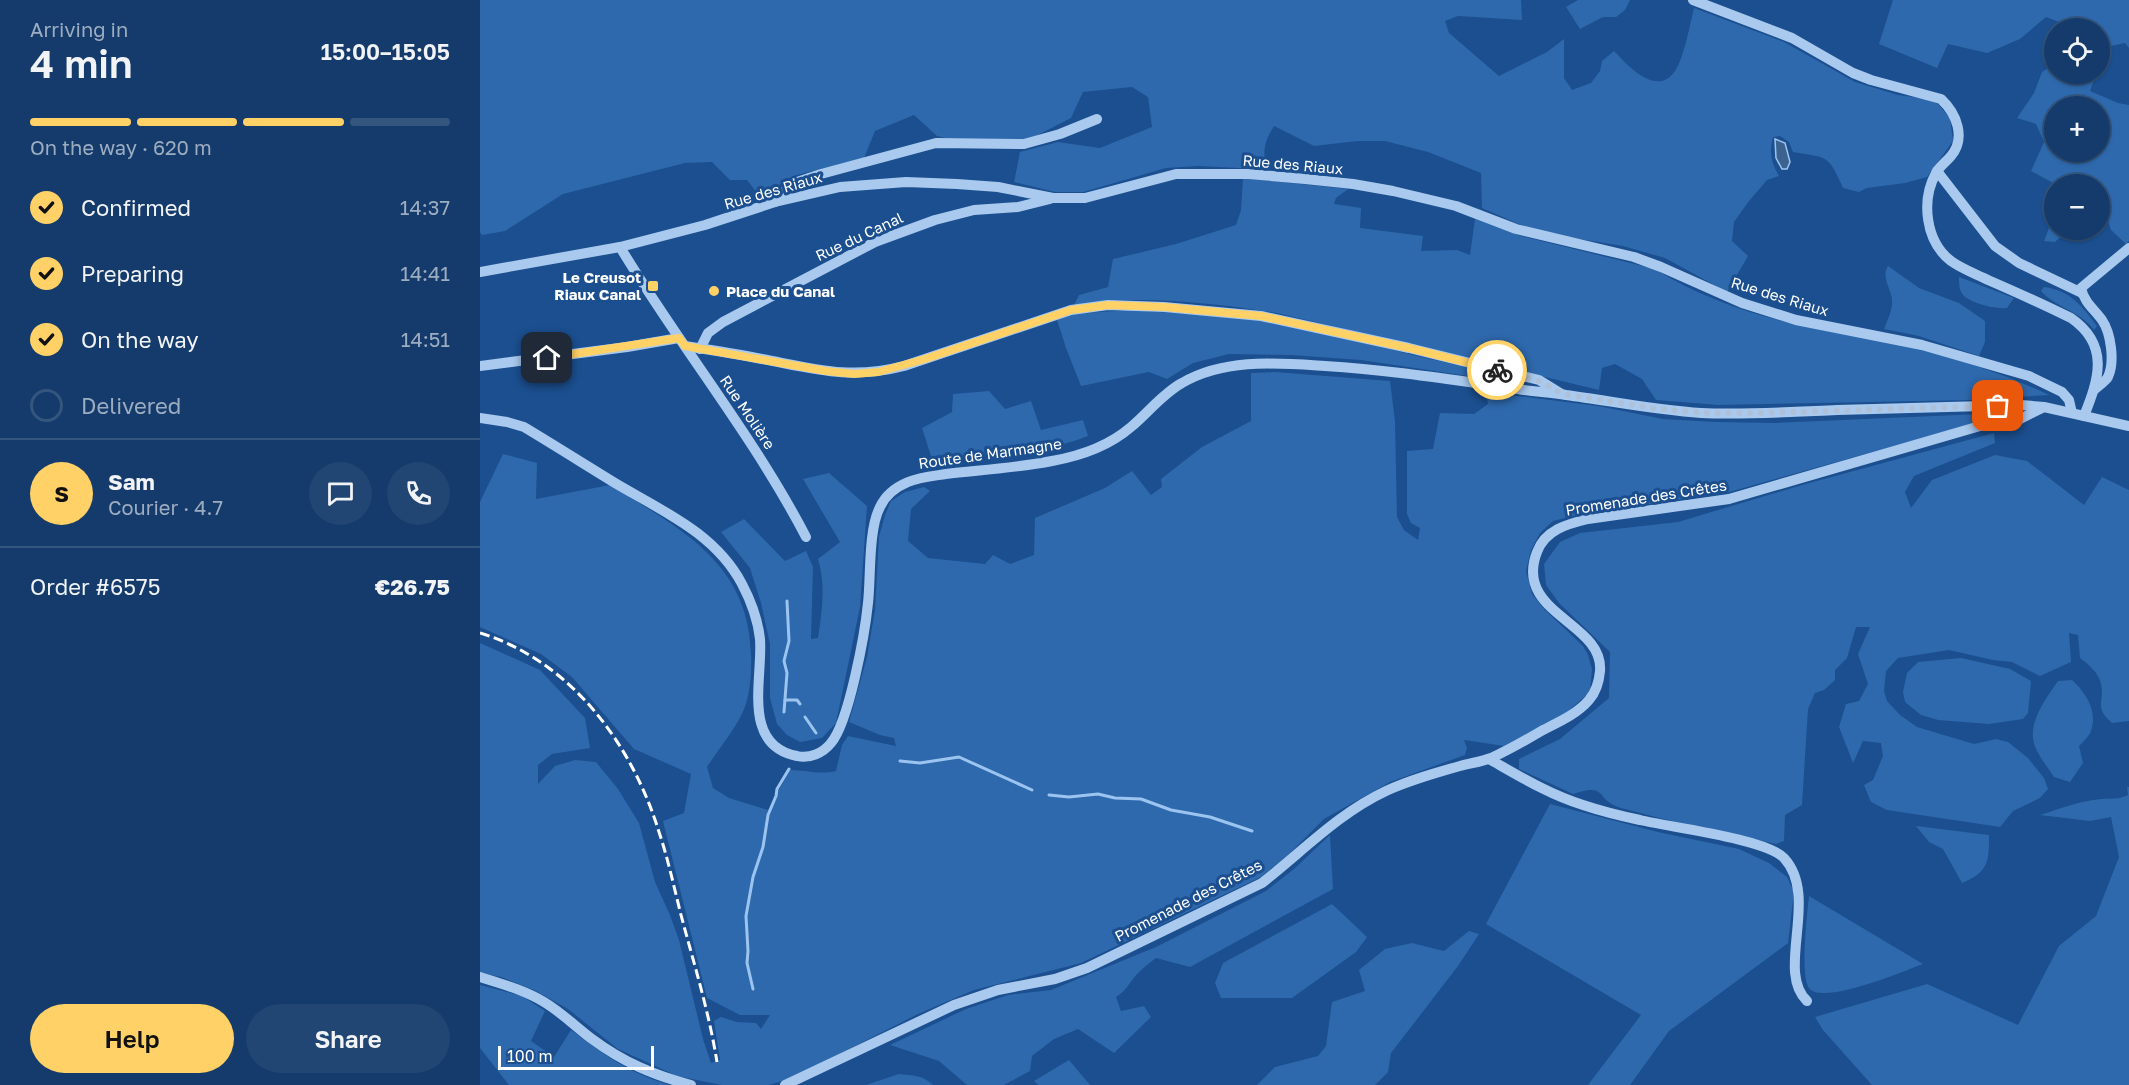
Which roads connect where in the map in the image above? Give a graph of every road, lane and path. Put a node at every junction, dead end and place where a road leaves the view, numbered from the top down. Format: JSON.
{"nodes":[{"id":1,"x":1693,"y":0,"type":"edge"},
{"id":2,"x":1097,"y":119,"type":"dead end"},
{"id":3,"x":1936,"y":171,"type":"junction"},
{"id":4,"x":1053,"y":198,"type":"junction"},
{"id":5,"x":775,"y":202,"type":"junction"},
{"id":6,"x":620,"y":247,"type":"junction"},
{"id":7,"x":2129,"y":248,"type":"edge"},
{"id":8,"x":480,"y":272,"type":"edge"},
{"id":9,"x":2082,"y":293,"type":"junction"},
{"id":10,"x":682,"y":342,"type":"junction"},
{"id":11,"x":700,"y":349,"type":"junction"},
{"id":12,"x":480,"y":366,"type":"edge"},
{"id":13,"x":2093,"y":391,"type":"junction"},
{"id":14,"x":1563,"y":394,"type":"junction"},
{"id":15,"x":2044,"y":407,"type":"junction"},
{"id":16,"x":2072,"y":413,"type":"junction"},
{"id":17,"x":2084,"y":416,"type":"junction"},
{"id":18,"x":480,"y":418,"type":"edge"},
{"id":19,"x":2129,"y":426,"type":"edge"},
{"id":20,"x":806,"y":537,"type":"dead end"},
{"id":21,"x":1489,"y":759,"type":"junction"},
{"id":22,"x":480,"y":977,"type":"edge"},
{"id":23,"x":1807,"y":1001,"type":"dead end"},
{"id":24,"x":691,"y":1085,"type":"edge"},
{"id":25,"x":785,"y":1085,"type":"edge"}],
"edges":[{"from":1,"to":3,"type":"street"},
{"from":2,"to":5,"type":"street"},
{"from":3,"to":9,"type":"street"},
{"from":3,"to":13,"type":"street"},
{"from":4,"to":5,"type":"street","name":"Rue des Riaux"},
{"from":4,"to":11,"type":"street","name":"Rue du Canal"},
{"from":4,"to":16,"type":"street","name":"Rue des Riaux"},
{"from":5,"to":6,"type":"street","name":"Rue des Riaux"},
{"from":6,"to":8,"type":"street","name":"Rue des Riaux"},
{"from":6,"to":10,"type":"street","name":"Rue Molière"},
{"from":7,"to":9,"type":"street"},
{"from":9,"to":13,"type":"street"},
{"from":10,"to":11,"type":"street"},
{"from":10,"to":12,"type":"street"},
{"from":10,"to":20,"type":"street","name":"Rue Molière"},
{"from":11,"to":14,"type":"street"},
{"from":13,"to":17,"type":"street"},
{"from":14,"to":15,"type":"street","name":"Route de Marmagne"},
{"from":14,"to":18,"type":"street","name":"Route de Marmagne"},
{"from":15,"to":16,"type":"street","name":"Route de Marmagne"},
{"from":15,"to":21,"type":"street","name":"Promenade des Crêtes"},
{"from":16,"to":17,"type":"street","name":"Route de Marmagne"},
{"from":17,"to":19,"type":"street","name":"Route de Marmagne"},
{"from":21,"to":23,"type":"street"},
{"from":21,"to":25,"type":"street","name":"Promenade des Crêtes"},
{"from":22,"to":24,"type":"street"}]}
